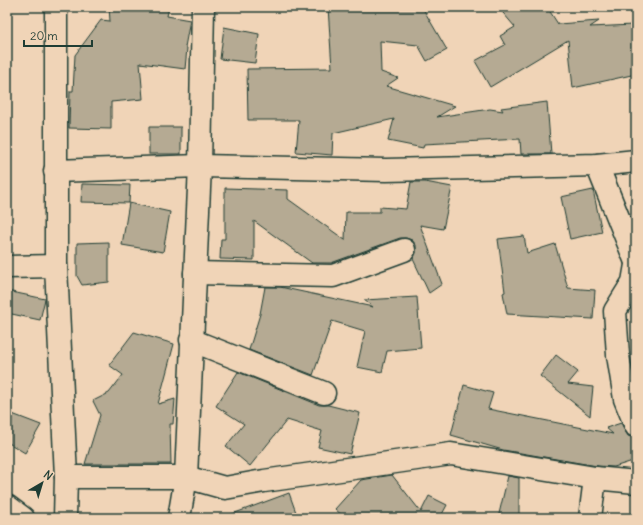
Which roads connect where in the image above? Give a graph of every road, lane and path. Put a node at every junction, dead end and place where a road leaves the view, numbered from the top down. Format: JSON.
{"nodes":[{"id":1,"x":56,"y":7,"type":"edge"},
{"id":2,"x":203,"y":7,"type":"edge"},
{"id":3,"x":636,"y":161,"type":"edge"},
{"id":4,"x":597,"y":165,"type":"junction"},
{"id":5,"x":200,"y":166,"type":"junction"},
{"id":6,"x":55,"y":172,"type":"junction"},
{"id":7,"x":404,"y":250,"type":"dead end"},
{"id":8,"x":636,"y":262,"type":"edge"},
{"id":9,"x":636,"y":265,"type":"edge"},
{"id":10,"x":56,"y":266,"type":"junction"},
{"id":11,"x":7,"y":267,"type":"edge"},
{"id":12,"x":195,"y":273,"type":"junction"},
{"id":13,"x":191,"y":340,"type":"junction"},
{"id":14,"x":324,"y":393,"type":"dead end"},
{"id":15,"x":636,"y":426,"type":"edge"},
{"id":16,"x":186,"y":477,"type":"junction"},
{"id":17,"x":66,"y":478,"type":"junction"},
{"id":18,"x":595,"y":478,"type":"junction"},
{"id":19,"x":636,"y":482,"type":"edge"},
{"id":20,"x":7,"y":506,"type":"edge"},
{"id":21,"x":23,"y":518,"type":"edge"},
{"id":22,"x":65,"y":518,"type":"edge"},
{"id":23,"x":179,"y":518,"type":"edge"},
{"id":24,"x":590,"y":518,"type":"edge"}],
"edges":[{"from":1,"to":6,"type":"street"},
{"from":2,"to":5,"type":"street"},
{"from":3,"to":4,"type":"street"},
{"from":4,"to":5,"type":"street"},
{"from":4,"to":8,"type":"street"},
{"from":5,"to":6,"type":"street"},
{"from":5,"to":12,"type":"street"},
{"from":6,"to":10,"type":"street"},
{"from":7,"to":12,"type":"street"},
{"from":9,"to":15,"type":"street"},
{"from":10,"to":11,"type":"street"},
{"from":10,"to":17,"type":"street"},
{"from":12,"to":13,"type":"street"},
{"from":13,"to":14,"type":"street"},
{"from":13,"to":16,"type":"street"},
{"from":16,"to":17,"type":"street"},
{"from":16,"to":18,"type":"street"},
{"from":16,"to":23,"type":"street"},
{"from":17,"to":22,"type":"street"},
{"from":18,"to":19,"type":"street"},
{"from":18,"to":24,"type":"street"},
{"from":20,"to":21,"type":"street"}]}
